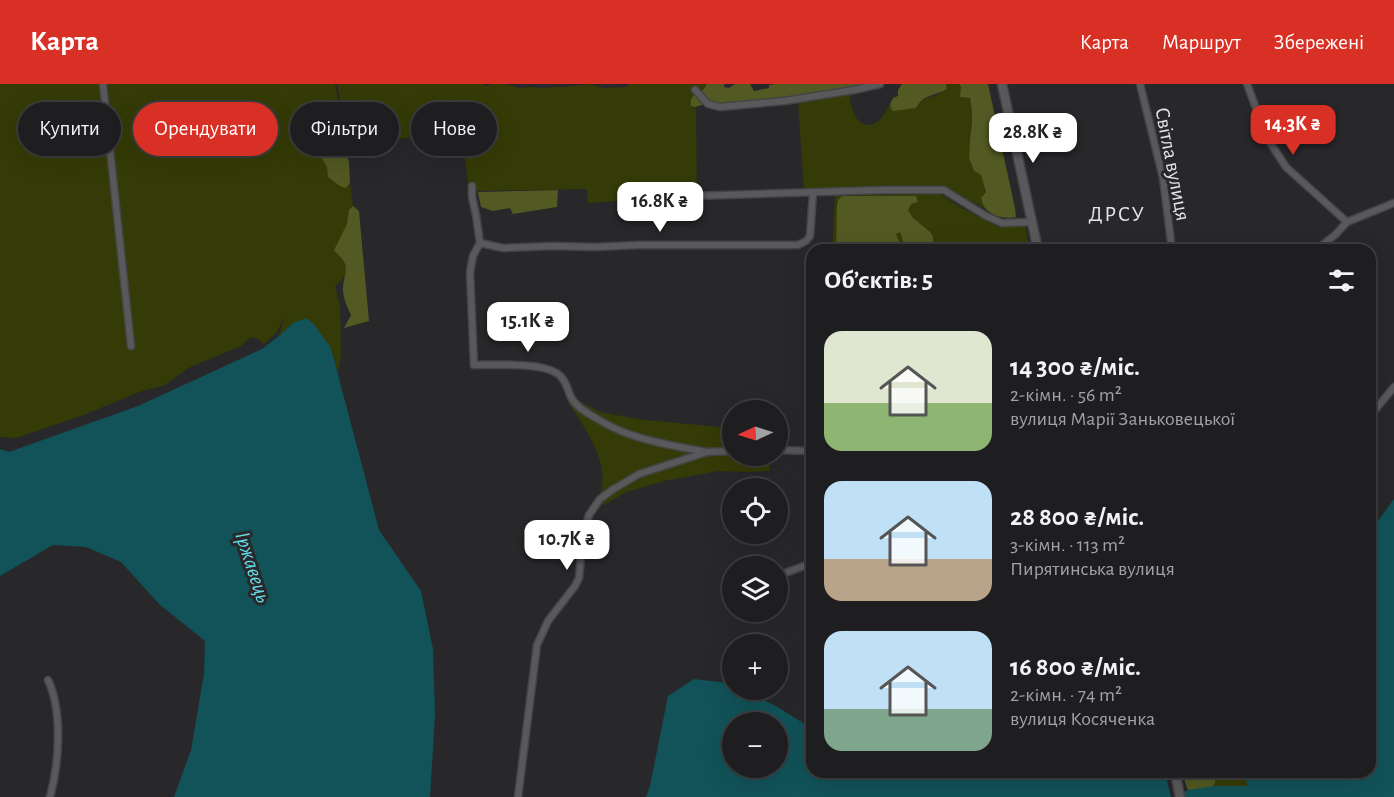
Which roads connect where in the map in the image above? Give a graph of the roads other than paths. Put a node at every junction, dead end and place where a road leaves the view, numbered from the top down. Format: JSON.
{"nodes":[{"id":1,"x":103,"y":84,"type":"edge"},
{"id":2,"x":880,"y":84,"type":"edge"},
{"id":3,"x":1002,"y":84,"type":"edge"},
{"id":4,"x":1140,"y":84,"type":"edge"},
{"id":5,"x":1247,"y":84,"type":"edge"},
{"id":6,"x":695,"y":90,"type":"dead end"},
{"id":7,"x":472,"y":186,"type":"dead end"},
{"id":8,"x":813,"y":193,"type":"junction"},
{"id":9,"x":692,"y":196,"type":"dead end"},
{"id":10,"x":1394,"y":203,"type":"edge"},
{"id":11,"x":1032,"y":222,"type":"junction"},
{"id":12,"x":1347,"y":222,"type":"junction"},
{"id":13,"x":480,"y":243,"type":"junction"},
{"id":14,"x":1037,"y":244,"type":"edge"},
{"id":15,"x":1171,"y":244,"type":"edge"},
{"id":16,"x":1324,"y":244,"type":"edge"},
{"id":17,"x":131,"y":346,"type":"dead end"},
{"id":18,"x":1394,"y":387,"type":"edge"},
{"id":19,"x":1376,"y":409,"type":"edge"},
{"id":20,"x":788,"y":450,"type":"edge"},
{"id":21,"x":722,"y":451,"type":"edge"},
{"id":22,"x":806,"y":451,"type":"edge"},
{"id":23,"x":707,"y":452,"type":"junction"},
{"id":24,"x":806,"y":565,"type":"edge"},
{"id":25,"x":788,"y":572,"type":"edge"},
{"id":26,"x":48,"y":680,"type":"dead end"},
{"id":27,"x":1176,"y":778,"type":"edge"},
{"id":28,"x":50,"y":797,"type":"edge"},
{"id":29,"x":518,"y":797,"type":"edge"},
{"id":30,"x":1180,"y":797,"type":"edge"}],
"edges":[{"from":1,"to":17,"type":"street"},
{"from":2,"to":6,"type":"street"},
{"from":3,"to":11,"type":"main road"},
{"from":4,"to":15,"type":"street","name":"Світла вулиця"},
{"from":5,"to":12,"type":"street"},
{"from":7,"to":13,"type":"street"},
{"from":8,"to":9,"type":"street"},
{"from":8,"to":11,"type":"street"},
{"from":8,"to":13,"type":"street"},
{"from":10,"to":12,"type":"street"},
{"from":11,"to":14,"type":"main road"},
{"from":12,"to":16,"type":"street"},
{"from":13,"to":23,"type":"street"},
{"from":18,"to":19,"type":"street"},
{"from":20,"to":22,"type":"street"},
{"from":21,"to":23,"type":"street"},
{"from":23,"to":29,"type":"street"},
{"from":24,"to":25,"type":"street"},
{"from":26,"to":28,"type":"street"},
{"from":27,"to":30,"type":"main road"}]}
